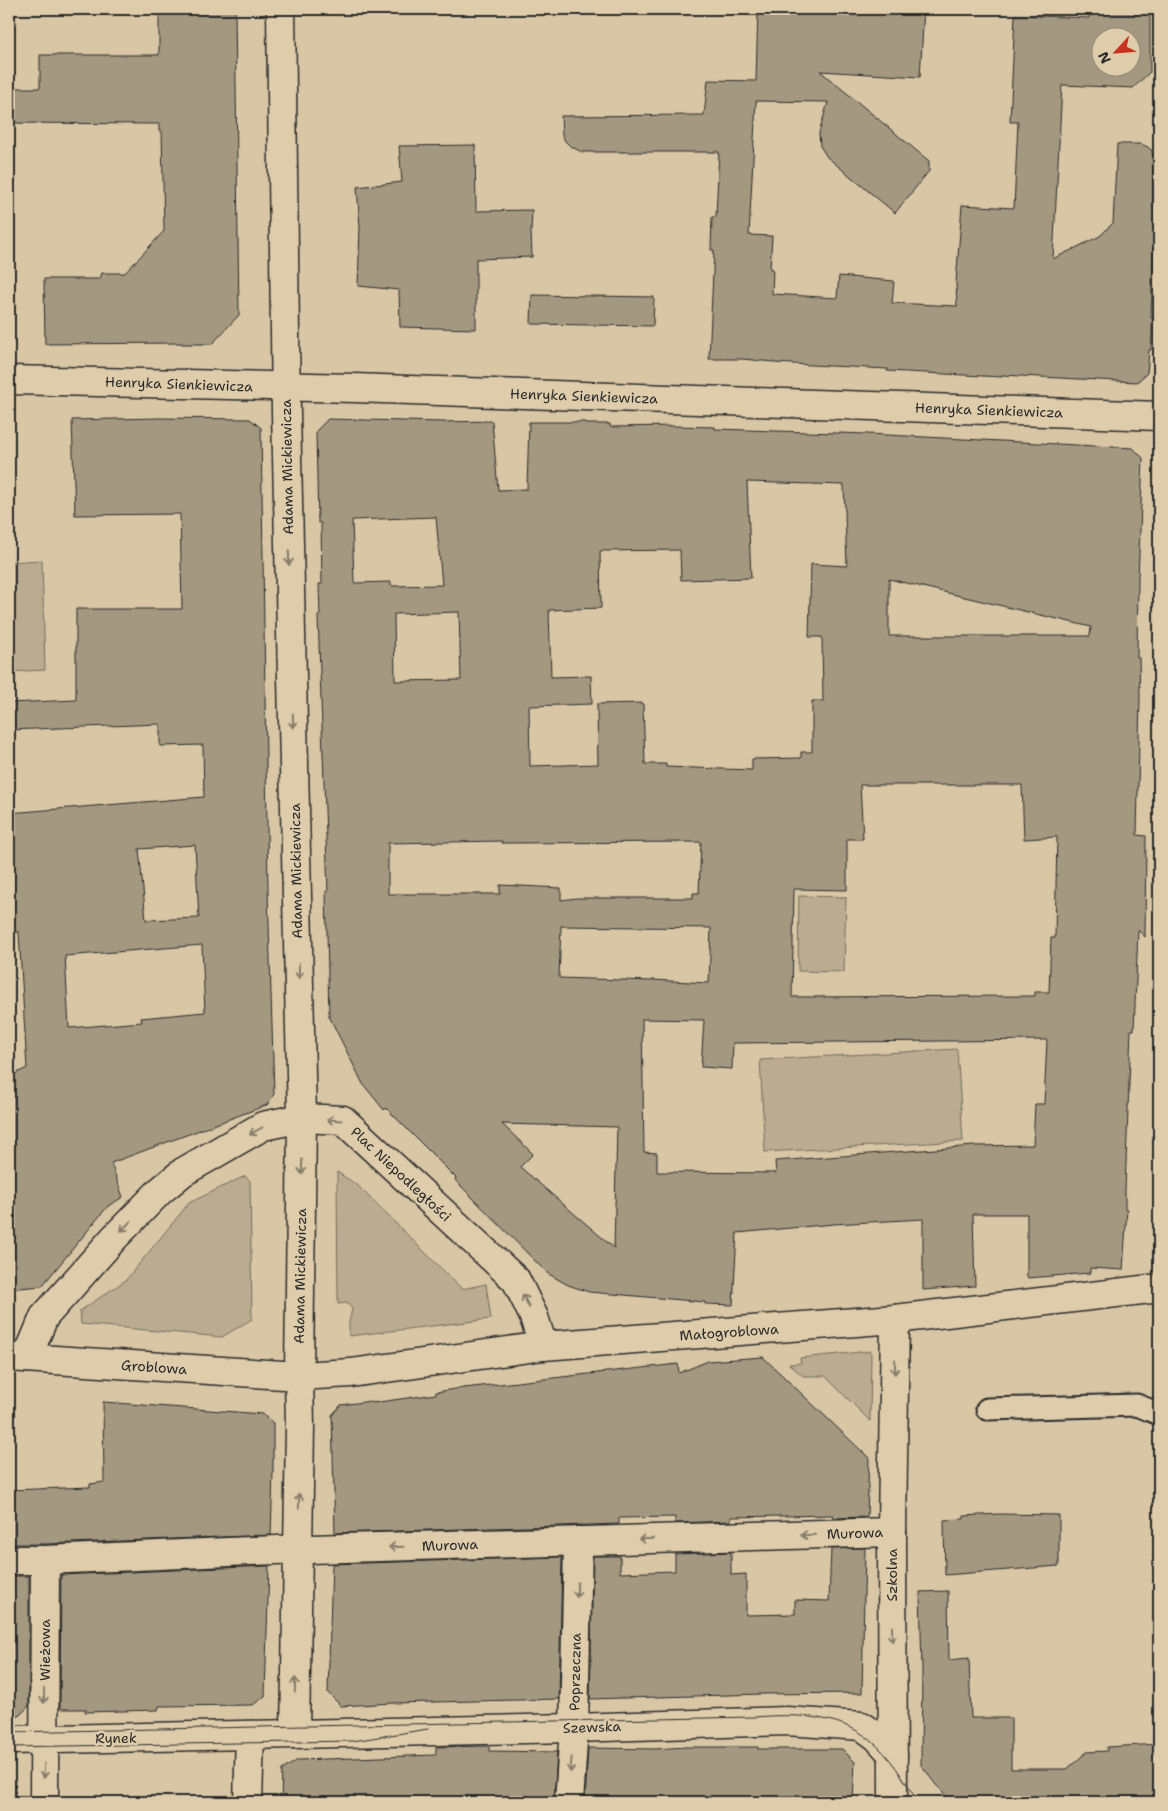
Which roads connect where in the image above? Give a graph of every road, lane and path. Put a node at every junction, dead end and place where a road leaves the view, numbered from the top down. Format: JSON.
{"nodes":[{"id":1,"x":281,"y":9,"type":"edge"},
{"id":2,"x":9,"y":380,"type":"edge"},
{"id":3,"x":285,"y":387,"type":"junction"},
{"id":4,"x":1159,"y":416,"type":"edge"},
{"id":5,"x":302,"y":1118,"type":"junction"},
{"id":6,"x":1159,"y":1288,"type":"edge"},
{"id":7,"x":896,"y":1319,"type":"junction"},
{"id":8,"x":543,"y":1346,"type":"junction"},
{"id":9,"x":18,"y":1358,"type":"edge"},
{"id":10,"x":299,"y":1376,"type":"junction"},
{"id":11,"x":1159,"y":1400,"type":"edge"},
{"id":12,"x":1137,"y":1406,"type":"junction"},
{"id":13,"x":987,"y":1409,"type":"dead end"},
{"id":14,"x":1159,"y":1414,"type":"edge"},
{"id":15,"x":892,"y":1532,"type":"junction"},
{"id":16,"x":578,"y":1541,"type":"junction"},
{"id":17,"x":298,"y":1550,"type":"junction"},
{"id":18,"x":9,"y":1560,"type":"edge"},
{"id":19,"x":45,"y":1560,"type":"junction"},
{"id":20,"x":574,"y":1728,"type":"junction"},
{"id":21,"x":287,"y":1734,"type":"junction"},
{"id":22,"x":250,"y":1735,"type":"junction"},
{"id":23,"x":44,"y":1739,"type":"junction"},
{"id":24,"x":9,"y":1740,"type":"edge"},
{"id":25,"x":893,"y":1755,"type":"junction"},
{"id":26,"x":44,"y":1802,"type":"edge"},
{"id":27,"x":248,"y":1802,"type":"edge"},
{"id":28,"x":568,"y":1802,"type":"edge"},
{"id":29,"x":893,"y":1802,"type":"edge"}],
"edges":[{"from":1,"to":3,"type":"street","name":"Adama Mickiewicza"},
{"from":2,"to":3,"type":"street","name":"Henryka Sienkiewicza"},
{"from":3,"to":4,"type":"street","name":"Henryka Sienkiewicza"},
{"from":3,"to":5,"type":"street","name":"Adama Mickiewicza","one_way":true},
{"from":8,"to":5,"type":"street","name":"Plac Niepodległości","one_way":true},
{"from":5,"to":9,"type":"street","name":"Plac Niepodległości","one_way":true},
{"from":5,"to":10,"type":"street","name":"Adama Mickiewicza","one_way":true},
{"from":6,"to":7,"type":"street","name":"Małogroblowa"},
{"from":7,"to":8,"type":"street","name":"Małogroblowa"},
{"from":7,"to":15,"type":"street","name":"Szkolna","one_way":true},
{"from":8,"to":10,"type":"street","name":"Małogroblowa"},
{"from":9,"to":10,"type":"street","name":"Groblowa"},
{"from":17,"to":10,"type":"street","name":"Adama Mickiewicza","one_way":true},
{"from":11,"to":12,"type":"street"},
{"from":12,"to":13,"type":"street"},
{"from":12,"to":14,"type":"street"},
{"from":15,"to":16,"type":"street","name":"Murowa","one_way":true},
{"from":15,"to":25,"type":"street","name":"Szkolna","one_way":true},
{"from":16,"to":17,"type":"street","name":"Murowa","one_way":true},
{"from":16,"to":20,"type":"street","name":"Poprzeczna","one_way":true},
{"from":17,"to":19,"type":"street","name":"Murowa"},
{"from":21,"to":17,"type":"street","name":"Adama Mickiewicza","one_way":true},
{"from":18,"to":19,"type":"street","name":"Murowa"},
{"from":19,"to":23,"type":"street","name":"Wieżowa","one_way":true},
{"from":20,"to":21,"type":"street","name":"Szewska"},
{"from":20,"to":25,"type":"street","name":"Szewska"},
{"from":20,"to":28,"type":"street","name":"Poprzeczna","one_way":true},
{"from":21,"to":22,"type":"street","name":"Rynek"},
{"from":22,"to":23,"type":"street","name":"Rynek"},
{"from":22,"to":27,"type":"street"},
{"from":23,"to":24,"type":"street","name":"Rynek"},
{"from":23,"to":26,"type":"street","one_way":true},
{"from":25,"to":29,"type":"street","name":"Szkolna"}]}
